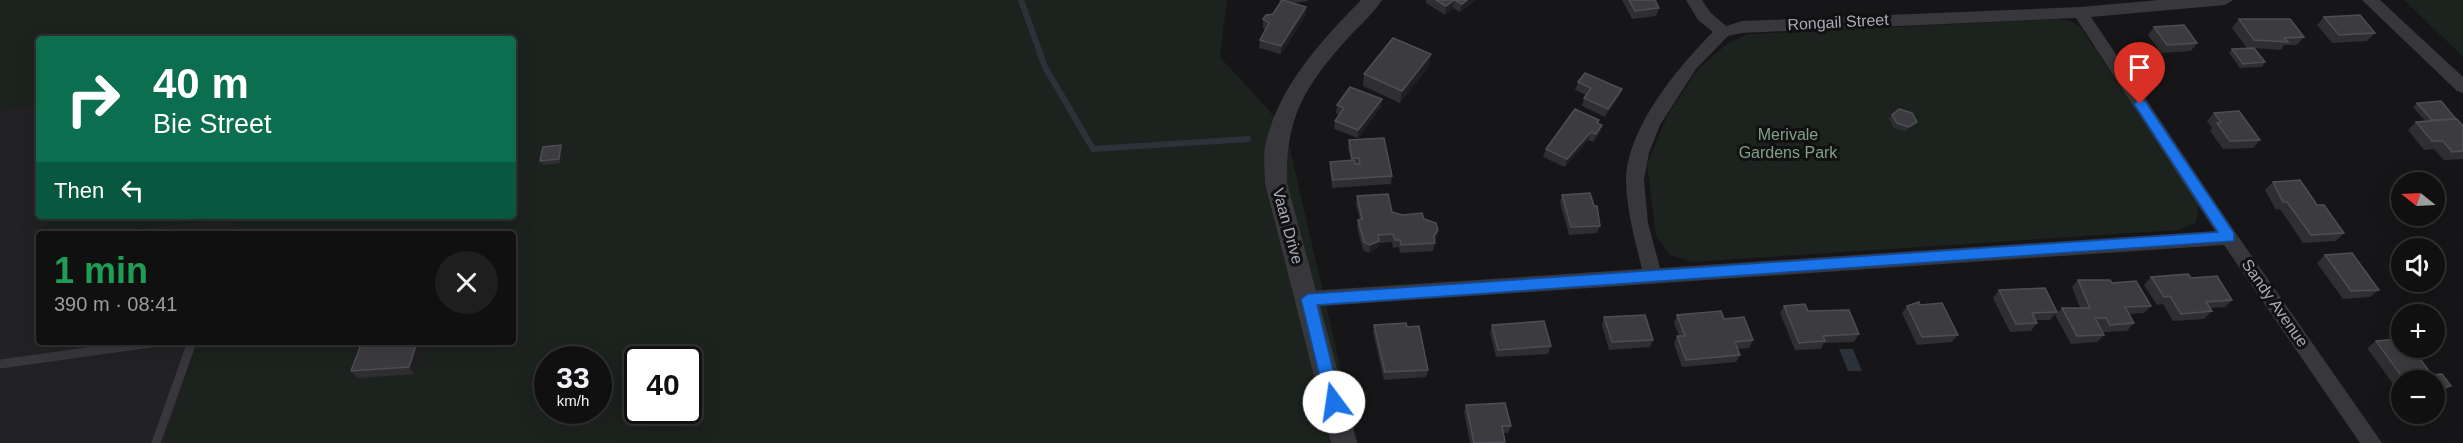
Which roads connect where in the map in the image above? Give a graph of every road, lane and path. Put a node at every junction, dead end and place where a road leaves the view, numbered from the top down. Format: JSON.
{"nodes":[{"id":1,"x":1372,"y":0,"type":"edge"},
{"id":2,"x":1694,"y":0,"type":"edge"},
{"id":3,"x":2225,"y":0,"type":"edge"},
{"id":4,"x":2370,"y":0,"type":"edge"},
{"id":5,"x":2080,"y":12,"type":"junction"},
{"id":6,"x":1723,"y":32,"type":"junction"},
{"id":7,"x":2463,"y":87,"type":"edge"},
{"id":8,"x":2229,"y":237,"type":"junction"},
{"id":9,"x":1653,"y":275,"type":"junction"},
{"id":10,"x":1308,"y":299,"type":"junction"},
{"id":11,"x":136,"y":345,"type":"edge"},
{"id":12,"x":191,"y":345,"type":"edge"},
{"id":13,"x":0,"y":364,"type":"edge"},
{"id":14,"x":156,"y":443,"type":"edge"},
{"id":15,"x":1344,"y":443,"type":"edge"},
{"id":16,"x":2372,"y":443,"type":"edge"}],
"edges":[{"from":1,"to":10,"type":"street","name":"Vaan Drive"},
{"from":2,"to":6,"type":"street"},
{"from":3,"to":5,"type":"street","name":"Rongail Street"},
{"from":4,"to":7,"type":"street"},
{"from":5,"to":6,"type":"street","name":"Rongail Street"},
{"from":5,"to":8,"type":"street","name":"Sandy Avenue"},
{"from":6,"to":9,"type":"street"},
{"from":8,"to":9,"type":"street"},
{"from":8,"to":16,"type":"street","name":"Sandy Avenue"},
{"from":9,"to":10,"type":"street"},
{"from":10,"to":15,"type":"street","name":"Vaan Drive"},
{"from":11,"to":13,"type":"lane"},
{"from":12,"to":14,"type":"lane"}]}
